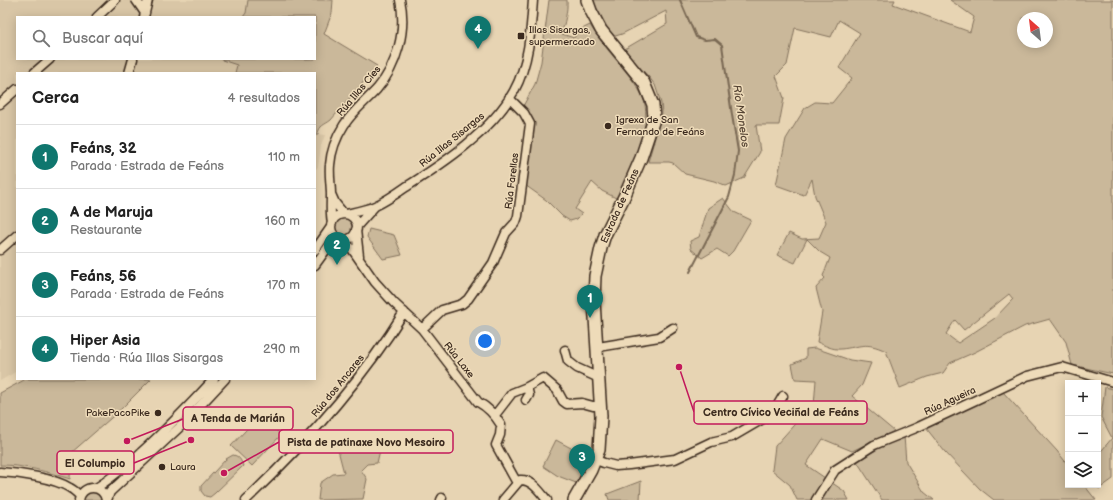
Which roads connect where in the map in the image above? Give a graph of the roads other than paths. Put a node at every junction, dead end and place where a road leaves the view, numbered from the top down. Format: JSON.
{"nodes":[{"id":1,"x":136,"y":0,"type":"edge"},
{"id":2,"x":148,"y":0,"type":"edge"},
{"id":3,"x":400,"y":0,"type":"edge"},
{"id":4,"x":533,"y":0,"type":"edge"},
{"id":5,"x":586,"y":0,"type":"edge"},
{"id":6,"x":115,"y":1,"type":"edge"},
{"id":7,"x":144,"y":15,"type":"edge"},
{"id":8,"x":98,"y":16,"type":"edge"},
{"id":9,"x":49,"y":60,"type":"edge"},
{"id":10,"x":133,"y":60,"type":"edge"},
{"id":11,"x":35,"y":72,"type":"edge"},
{"id":12,"x":129,"y":72,"type":"edge"},
{"id":13,"x":16,"y":90,"type":"edge"},
{"id":14,"x":510,"y":98,"type":"junction"},
{"id":15,"x":0,"y":104,"type":"edge"},
{"id":16,"x":331,"y":194,"type":"junction"},
{"id":17,"x":375,"y":206,"type":"junction"},
{"id":18,"x":345,"y":214,"type":"junction"},
{"id":19,"x":331,"y":225,"type":"junction"},
{"id":20,"x":356,"y":228,"type":"junction"},
{"id":21,"x":16,"y":236,"type":"edge"},
{"id":22,"x":340,"y":238,"type":"junction"},
{"id":23,"x":316,"y":248,"type":"edge"},
{"id":24,"x":0,"y":250,"type":"edge"},
{"id":25,"x":359,"y":259,"type":"junction"},
{"id":26,"x":316,"y":264,"type":"edge"},
{"id":27,"x":404,"y":312,"type":"junction"},
{"id":28,"x":673,"y":328,"type":"dead end"},
{"id":29,"x":422,"y":329,"type":"junction"},
{"id":30,"x":598,"y":347,"type":"junction"},
{"id":31,"x":565,"y":350,"type":"dead end"},
{"id":32,"x":599,"y":378,"type":"junction"},
{"id":33,"x":213,"y":380,"type":"edge"},
{"id":34,"x":224,"y":380,"type":"edge"},
{"id":35,"x":1113,"y":382,"type":"edge"},
{"id":36,"x":527,"y":387,"type":"junction"},
{"id":37,"x":783,"y":396,"type":"dead end"},
{"id":38,"x":526,"y":400,"type":"dead end"},
{"id":39,"x":600,"y":406,"type":"junction"},
{"id":40,"x":495,"y":415,"type":"junction"},
{"id":41,"x":596,"y":460,"type":"junction"},
{"id":42,"x":0,"y":472,"type":"edge"},
{"id":43,"x":517,"y":483,"type":"junction"},
{"id":44,"x":69,"y":487,"type":"junction"},
{"id":45,"x":93,"y":488,"type":"junction"},
{"id":46,"x":79,"y":498,"type":"edge"},
{"id":47,"x":106,"y":500,"type":"edge"},
{"id":48,"x":246,"y":500,"type":"edge"},
{"id":49,"x":503,"y":500,"type":"edge"},
{"id":50,"x":547,"y":500,"type":"edge"},
{"id":51,"x":574,"y":500,"type":"edge"},
{"id":52,"x":816,"y":500,"type":"edge"}],
"edges":[{"from":1,"to":7,"type":"street"},
{"from":2,"to":7,"type":"street"},
{"from":3,"to":16,"type":"street","name":"Rúa Illas Cíes"},
{"from":4,"to":14,"type":"street","name":"Rúa Illas Sisargas"},
{"from":5,"to":30,"type":"street","name":"Estrada de Feáns"},
{"from":6,"to":8,"type":"street"},
{"from":9,"to":11,"type":"street"},
{"from":10,"to":12,"type":"street"},
{"from":13,"to":15,"type":"street"},
{"from":14,"to":17,"type":"street","name":"Rúa Illas Sisargas"},
{"from":14,"to":29,"type":"street","name":"Rúa Farellas"},
{"from":16,"to":18,"type":"street"},
{"from":16,"to":19,"type":"street","name":"Rúa Illas Cíes"},
{"from":17,"to":18,"type":"street","name":"Rúa Illas Sisargas"},
{"from":17,"to":20,"type":"street","name":"Rúa Illas Sisargas"},
{"from":18,"to":19,"type":"street"},
{"from":18,"to":20,"type":"street"},
{"from":19,"to":22,"type":"street"},
{"from":19,"to":23,"type":"street"},
{"from":20,"to":22,"type":"street"},
{"from":20,"to":25,"type":"street","name":"Rúa Laxe"},
{"from":21,"to":24,"type":"street"},
{"from":22,"to":25,"type":"street","name":"Rúa Laxe"},
{"from":22,"to":26,"type":"street"},
{"from":25,"to":27,"type":"street","name":"Rúa Laxe"},
{"from":27,"to":29,"type":"street","name":"Rúa Laxe"},
{"from":27,"to":48,"type":"street","name":"Rúa dos Ancares"},
{"from":28,"to":30,"type":"street"},
{"from":29,"to":40,"type":"street","name":"Rúa Laxe"},
{"from":30,"to":32,"type":"street","name":"Estrada de Feáns"},
{"from":31,"to":32,"type":"street"},
{"from":32,"to":39,"type":"street","name":"Estrada de Feáns"},
{"from":33,"to":45,"type":"street"},
{"from":34,"to":47,"type":"street"},
{"from":35,"to":52,"type":"street","name":"Rúa Agueira"},
{"from":36,"to":38,"type":"street"},
{"from":36,"to":39,"type":"street"},
{"from":36,"to":40,"type":"street"},
{"from":37,"to":41,"type":"street"},
{"from":39,"to":41,"type":"street","name":"Estrada de Feáns"},
{"from":40,"to":43,"type":"street"},
{"from":41,"to":51,"type":"street","name":"Estrada de Feáns"},
{"from":42,"to":44,"type":"street"},
{"from":43,"to":49,"type":"street"},
{"from":43,"to":50,"type":"street"},
{"from":44,"to":45,"type":"street"},
{"from":44,"to":46,"type":"street"},
{"from":45,"to":46,"type":"street"},
{"from":45,"to":47,"type":"street"}]}
